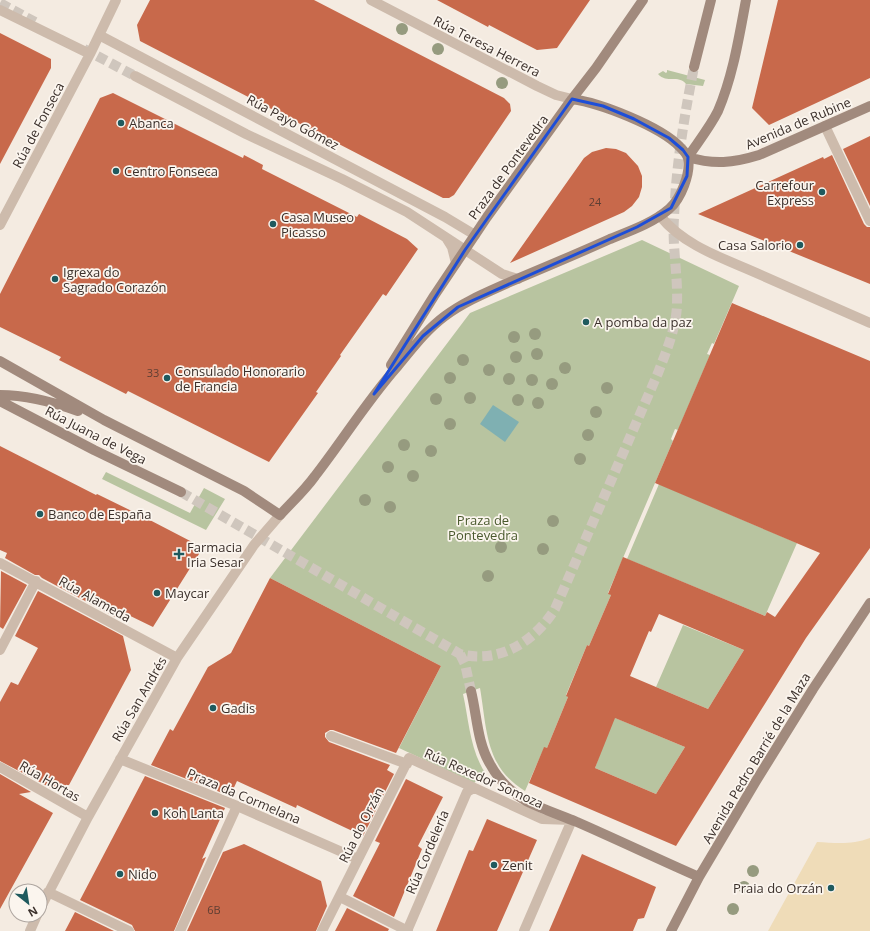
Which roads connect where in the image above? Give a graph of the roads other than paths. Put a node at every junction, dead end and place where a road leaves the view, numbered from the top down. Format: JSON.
{"nodes":[{"id":1,"x":116,"y":0,"type":"edge"},
{"id":2,"x":371,"y":0,"type":"edge"},
{"id":3,"x":643,"y":0,"type":"edge"},
{"id":4,"x":711,"y":0,"type":"edge"},
{"id":5,"x":746,"y":0,"type":"edge"},
{"id":6,"x":0,"y":10,"type":"edge"},
{"id":7,"x":99,"y":35,"type":"junction"},
{"id":8,"x":90,"y":54,"type":"junction"},
{"id":9,"x":694,"y":67,"type":"tunnel mouth"},
{"id":10,"x":135,"y":76,"type":"tunnel mouth"},
{"id":11,"x":572,"y":99,"type":"junction"},
{"id":12,"x":870,"y":106,"type":"edge"},
{"id":13,"x":826,"y":126,"type":"junction"},
{"id":14,"x":688,"y":157,"type":"junction"},
{"id":15,"x":660,"y":216,"type":"junction"},
{"id":16,"x":870,"y":221,"type":"edge"},
{"id":17,"x":0,"y":226,"type":"edge"},
{"id":18,"x":475,"y":235,"type":"junction"},
{"id":19,"x":447,"y":239,"type":"junction"},
{"id":20,"x":465,"y":250,"type":"junction"},
{"id":21,"x":456,"y":263,"type":"junction"},
{"id":22,"x":518,"y":279,"type":"junction"},
{"id":23,"x":870,"y":323,"type":"edge"},
{"id":24,"x":0,"y":361,"type":"edge"},
{"id":25,"x":374,"y":394,"type":"junction"},
{"id":26,"x":0,"y":395,"type":"edge"},
{"id":27,"x":0,"y":401,"type":"edge"},
{"id":28,"x":104,"y":420,"type":"junction"},
{"id":29,"x":181,"y":492,"type":"tunnel mouth"},
{"id":30,"x":280,"y":515,"type":"junction"},
{"id":31,"x":0,"y":563,"type":"edge"},
{"id":32,"x":36,"y":582,"type":"junction"},
{"id":33,"x":870,"y":603,"type":"edge"},
{"id":34,"x":0,"y":650,"type":"edge"},
{"id":35,"x":177,"y":658,"type":"junction"},
{"id":36,"x":472,"y":691,"type":"tunnel mouth"},
{"id":37,"x":331,"y":736,"type":"dead end"},
{"id":38,"x":120,"y":759,"type":"junction"},
{"id":39,"x":408,"y":761,"type":"junction"},
{"id":40,"x":0,"y":767,"type":"edge"},
{"id":41,"x":477,"y":789,"type":"junction"},
{"id":42,"x":237,"y":806,"type":"junction"},
{"id":43,"x":88,"y":817,"type":"junction"},
{"id":44,"x":572,"y":820,"type":"junction"},
{"id":45,"x":358,"y":860,"type":"junction"},
{"id":46,"x":699,"y":877,"type":"junction"},
{"id":47,"x":48,"y":892,"type":"joint"},
{"id":48,"x":340,"y":897,"type":"junction"},
{"id":49,"x":129,"y":931,"type":"edge"},
{"id":50,"x":180,"y":931,"type":"edge"},
{"id":51,"x":322,"y":931,"type":"edge"},
{"id":52,"x":408,"y":931,"type":"edge"},
{"id":53,"x":524,"y":931,"type":"edge"},
{"id":54,"x":671,"y":931,"type":"edge"}],
"edges":[{"from":1,"to":7,"type":"street","name":"Rúa de Fonseca"},
{"from":2,"to":11,"type":"street","name":"Rúa Teresa Herrera"},
{"from":3,"to":11,"type":"street","name":"Praza de Pontevedra"},
{"from":4,"to":9,"type":"street"},
{"from":5,"to":14,"type":"street"},
{"from":6,"to":8,"type":"street"},
{"from":7,"to":8,"type":"street","name":"Rúa de Fonseca"},
{"from":7,"to":18,"type":"street","name":"Rúa Payo Gómez"},
{"from":8,"to":17,"type":"street","name":"Rúa de Fonseca"},
{"from":10,"to":19,"type":"street"},
{"from":11,"to":14,"type":"street"},
{"from":11,"to":18,"type":"street","name":"Praza de Pontevedra"},
{"from":12,"to":13,"type":"street","name":"Avenida de Rubine"},
{"from":13,"to":14,"type":"street","name":"Avenida de Rubine"},
{"from":13,"to":16,"type":"street"},
{"from":14,"to":15,"type":"street","name":"Praza de Pontevedra"},
{"from":15,"to":22,"type":"street","name":"Praza de Pontevedra"},
{"from":15,"to":23,"type":"street"},
{"from":18,"to":20,"type":"street","name":"Praza de Pontevedra"},
{"from":19,"to":20,"type":"street"},
{"from":19,"to":21,"type":"street"},
{"from":20,"to":21,"type":"street","name":"Praza de Pontevedra"},
{"from":20,"to":22,"type":"street"},
{"from":21,"to":25,"type":"street","name":"Praza de Pontevedra"},
{"from":22,"to":25,"type":"street","name":"Praza de Pontevedra"},
{"from":24,"to":28,"type":"street","name":"Rúa Juana de Vega"},
{"from":25,"to":30,"type":"street","name":"Praza de Pontevedra"},
{"from":26,"to":28,"type":"street","name":"Rúa Juana de Vega"},
{"from":27,"to":29,"type":"street","name":"Rúa Juana de Vega"},
{"from":28,"to":30,"type":"street","name":"Rúa Juana de Vega"},
{"from":30,"to":35,"type":"street","name":"Rúa San Andrés"},
{"from":31,"to":32,"type":"street","name":"Rúa Alameda"},
{"from":32,"to":34,"type":"street"},
{"from":32,"to":35,"type":"street","name":"Rúa Alameda"},
{"from":33,"to":46,"type":"street","name":"Avenida Pedro Barrié de la Maza"},
{"from":35,"to":38,"type":"street","name":"Rúa San Andrés"},
{"from":36,"to":44,"type":"street","name":"Rúa Rexedor Somoza"},
{"from":37,"to":39,"type":"street"},
{"from":38,"to":42,"type":"street","name":"Praza da Cormelana"},
{"from":38,"to":43,"type":"street","name":"Rúa San Andrés"},
{"from":39,"to":41,"type":"street","name":"Rúa Rexedor Somoza"},
{"from":39,"to":45,"type":"street","name":"Rúa do Orzán"},
{"from":40,"to":43,"type":"street","name":"Rúa Hortas"},
{"from":41,"to":44,"type":"street","name":"Rúa Rexedor Somoza"},
{"from":41,"to":52,"type":"street","name":"Rúa Cordelería"},
{"from":42,"to":45,"type":"street","name":"Praza da Cormelana"},
{"from":42,"to":50,"type":"street"},
{"from":43,"to":47,"type":"street","name":"Rúa San Andrés"},
{"from":44,"to":46,"type":"street","name":"Rúa Rexedor Somoza"},
{"from":44,"to":53,"type":"street"},
{"from":45,"to":48,"type":"street","name":"Rúa do Orzán"},
{"from":46,"to":54,"type":"street","name":"Avenida Pedro Barrié de la Maza"},
{"from":47,"to":49,"type":"street"},
{"from":48,"to":51,"type":"street","name":"Rúa do Orzán"},
{"from":48,"to":52,"type":"street"}]}
